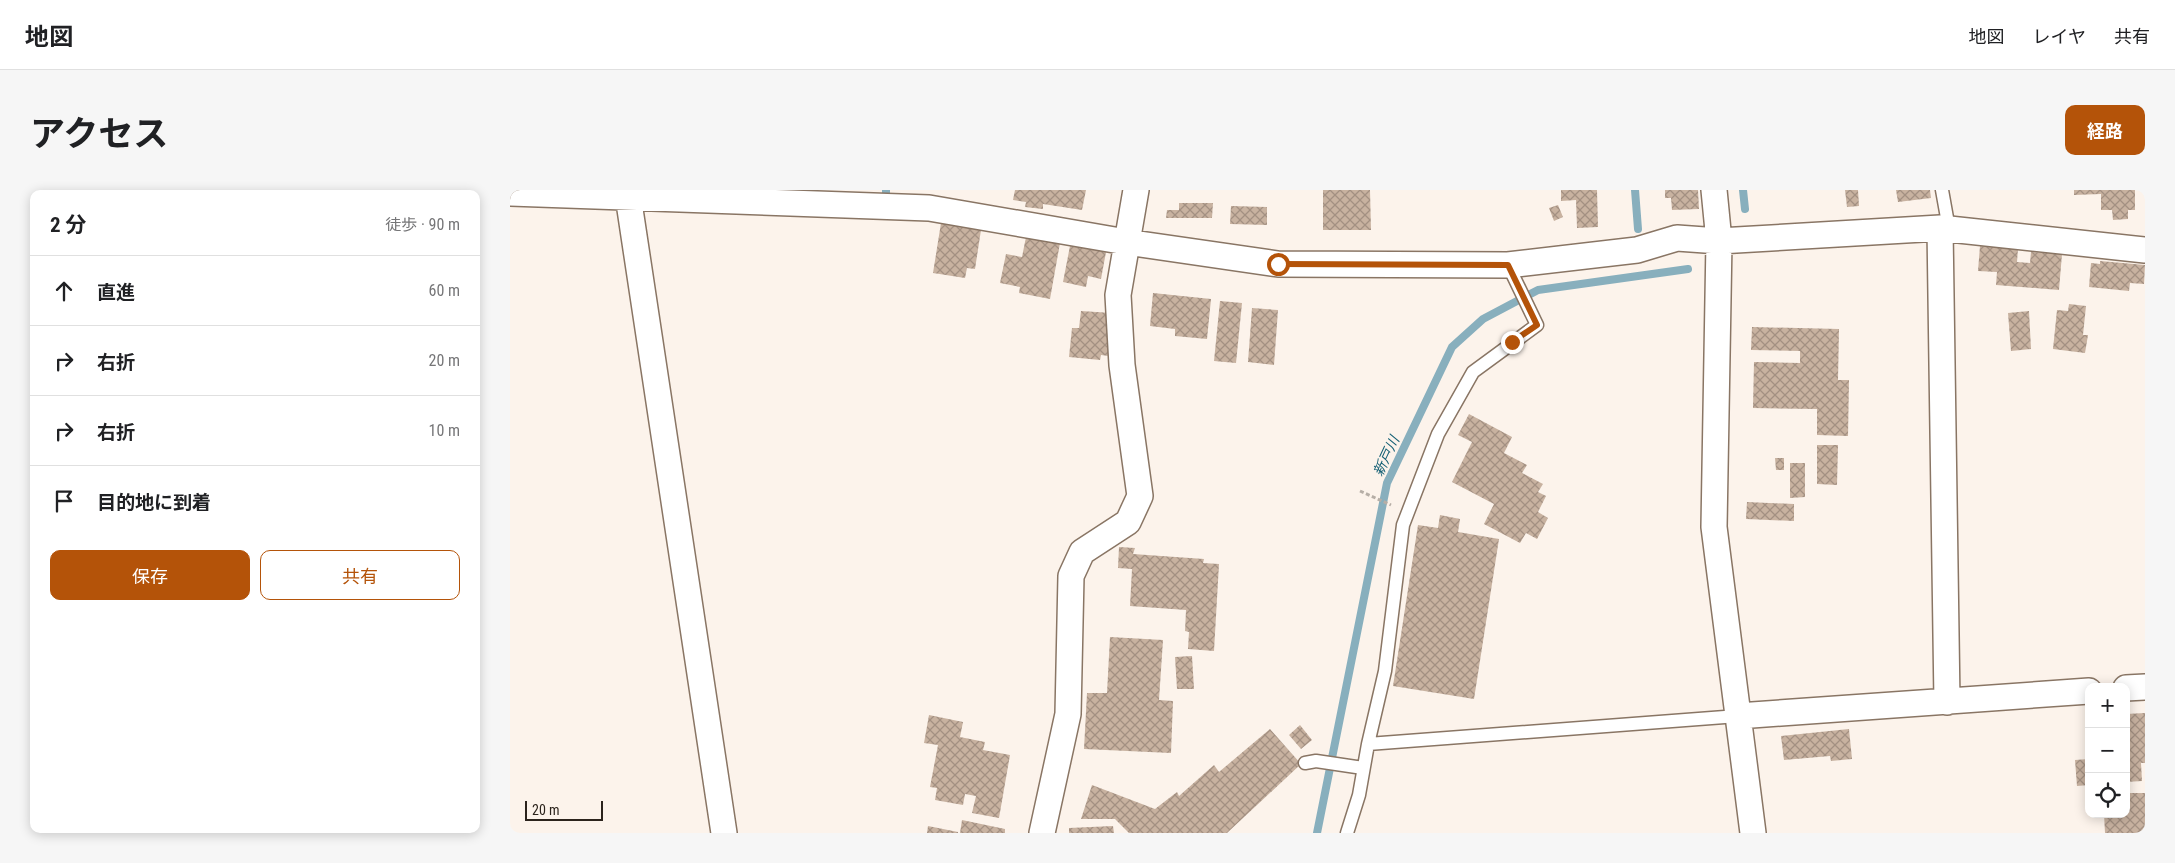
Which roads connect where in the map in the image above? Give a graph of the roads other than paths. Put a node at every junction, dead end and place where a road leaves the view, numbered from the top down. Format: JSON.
{"nodes":[{"id":1,"x":1136,"y":190,"type":"edge"},
{"id":2,"x":1714,"y":190,"type":"edge"},
{"id":3,"x":1942,"y":190,"type":"edge"},
{"id":4,"x":550,"y":192,"type":"edge"},
{"id":5,"x":510,"y":193,"type":"edge"},
{"id":6,"x":704,"y":195,"type":"edge"},
{"id":7,"x":628,"y":196,"type":"junction"},
{"id":8,"x":1944,"y":228,"type":"junction"},
{"id":9,"x":1719,"y":241,"type":"junction"},
{"id":10,"x":1126,"y":242,"type":"junction"},
{"id":11,"x":2145,"y":250,"type":"edge"},
{"id":12,"x":1512,"y":272,"type":"junction"},
{"id":13,"x":2145,"y":686,"type":"edge"},
{"id":14,"x":2130,"y":688,"type":"edge"},
{"id":15,"x":2085,"y":691,"type":"edge"},
{"id":16,"x":1947,"y":702,"type":"junction"},
{"id":17,"x":1738,"y":716,"type":"junction"},
{"id":18,"x":1368,"y":744,"type":"junction"},
{"id":19,"x":1311,"y":762,"type":"dead end"},
{"id":20,"x":1363,"y":768,"type":"junction"},
{"id":21,"x":724,"y":833,"type":"edge"},
{"id":22,"x":1042,"y":833,"type":"edge"},
{"id":23,"x":1348,"y":833,"type":"edge"},
{"id":24,"x":1753,"y":833,"type":"edge"}],
"edges":[{"from":1,"to":10,"type":"street"},
{"from":2,"to":9,"type":"street"},
{"from":3,"to":8,"type":"lane"},
{"from":4,"to":5,"type":"street"},
{"from":4,"to":7,"type":"street"},
{"from":6,"to":7,"type":"street"},
{"from":6,"to":10,"type":"street"},
{"from":7,"to":21,"type":"street"},
{"from":8,"to":9,"type":"street"},
{"from":8,"to":11,"type":"street"},
{"from":8,"to":16,"type":"street"},
{"from":9,"to":12,"type":"street"},
{"from":9,"to":17,"type":"street"},
{"from":10,"to":12,"type":"street"},
{"from":10,"to":22,"type":"street"},
{"from":12,"to":18,"type":"lane"},
{"from":13,"to":14,"type":"street"},
{"from":15,"to":16,"type":"street"},
{"from":16,"to":17,"type":"street"},
{"from":17,"to":18,"type":"lane"},
{"from":17,"to":24,"type":"street"},
{"from":18,"to":20,"type":"lane"},
{"from":19,"to":20,"type":"lane"},
{"from":20,"to":23,"type":"lane"}]}
